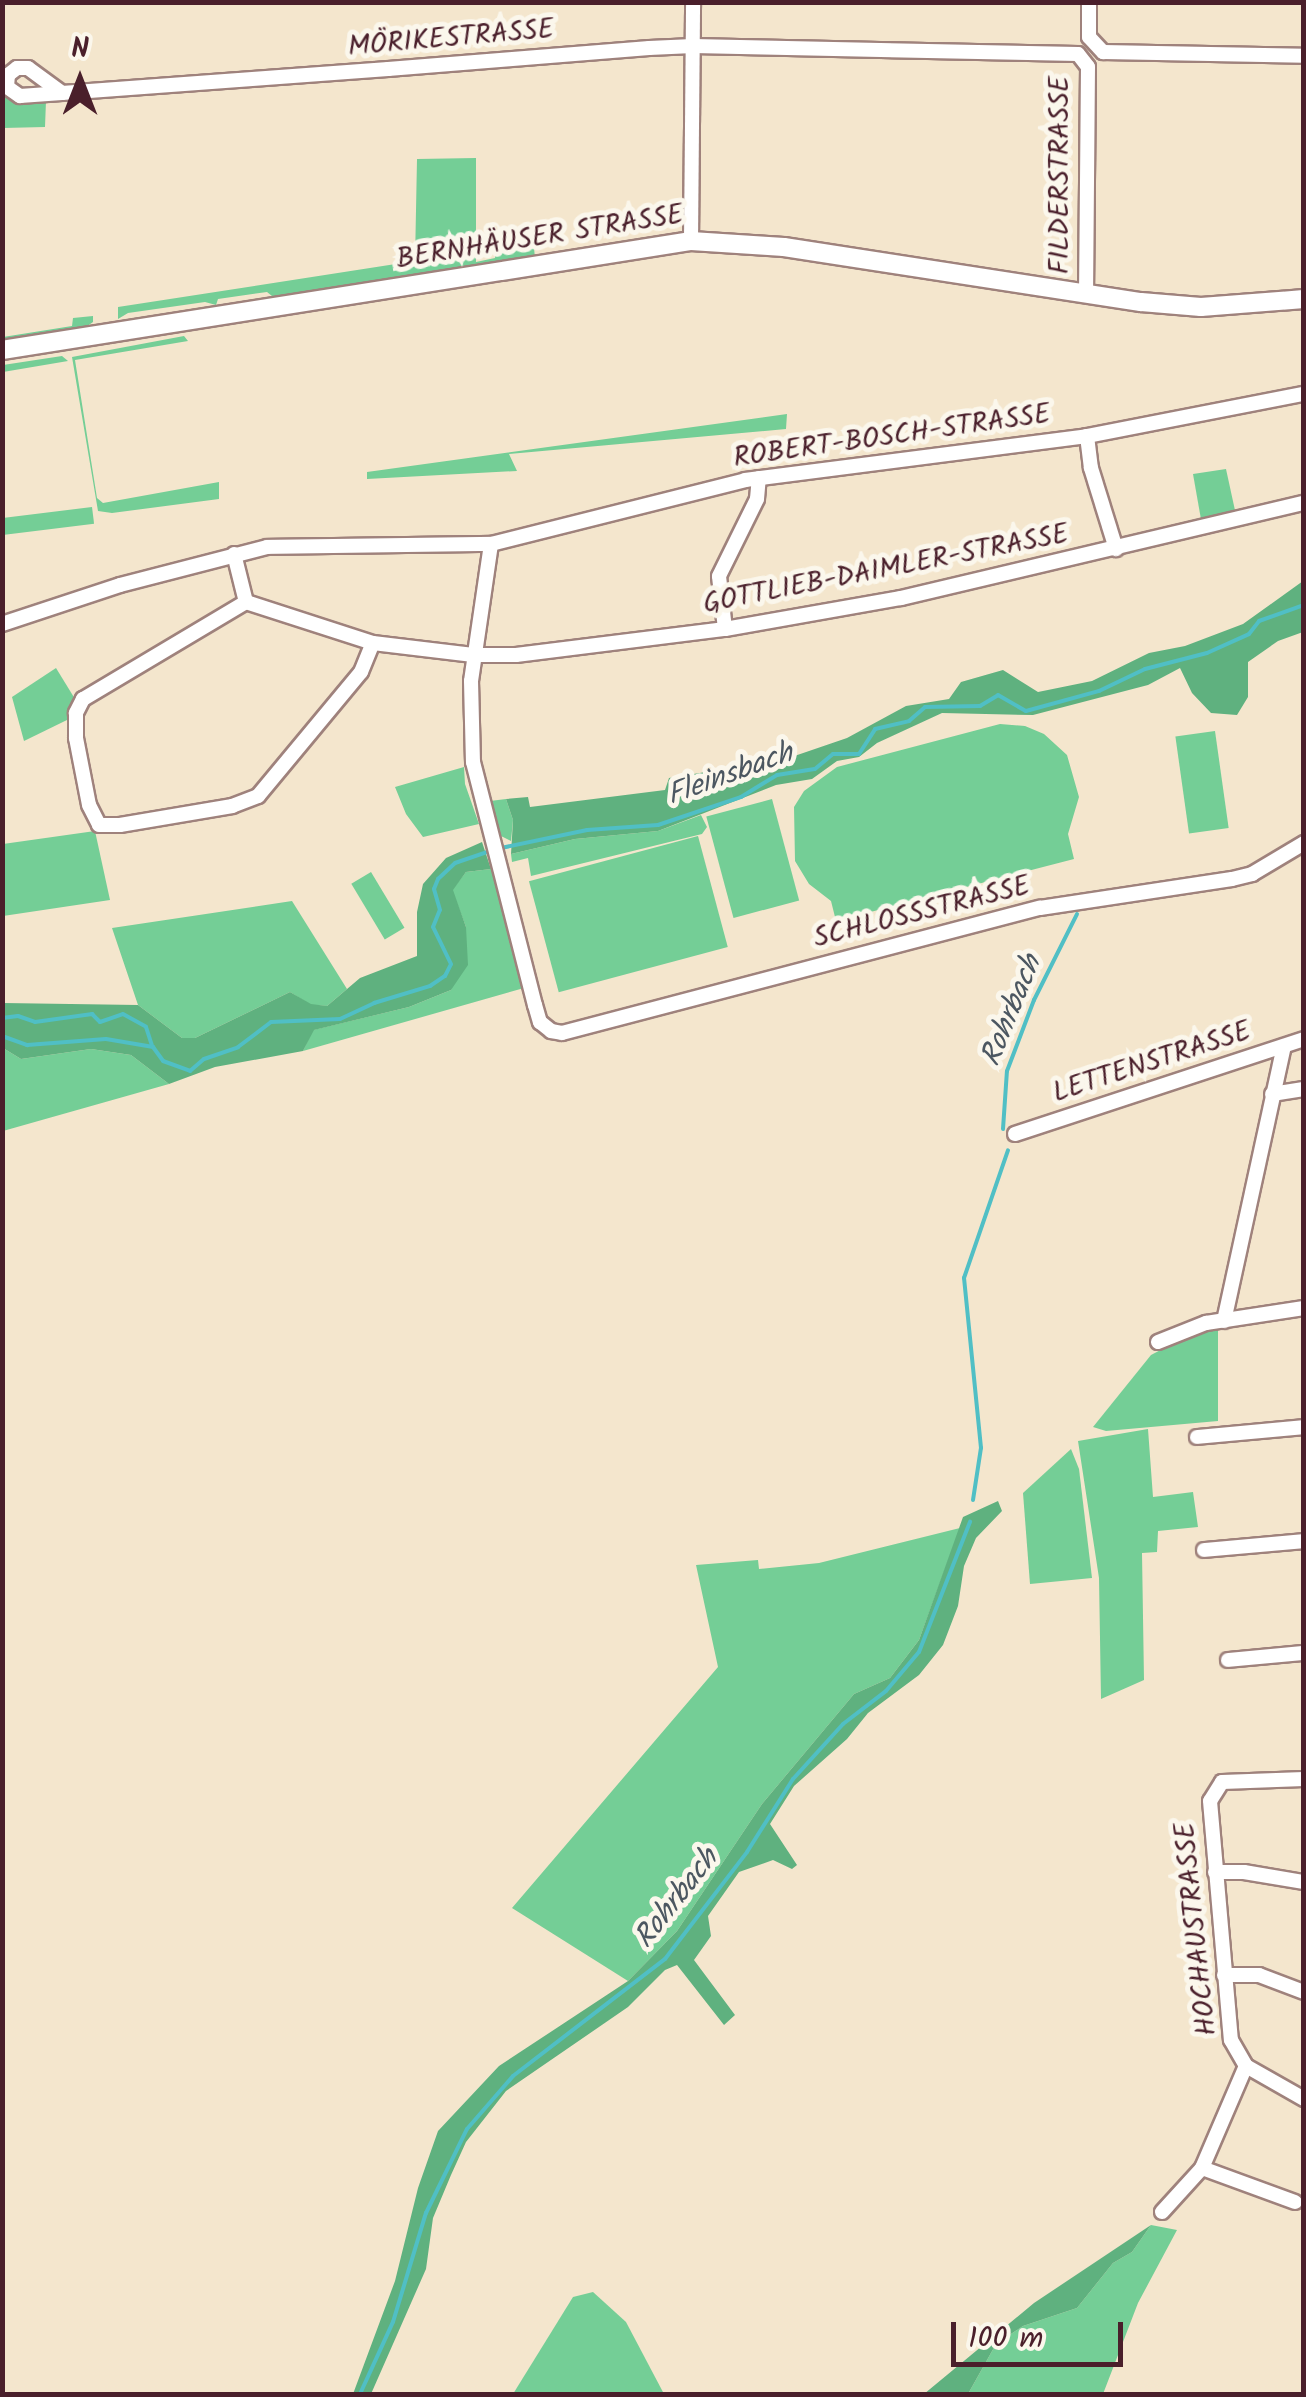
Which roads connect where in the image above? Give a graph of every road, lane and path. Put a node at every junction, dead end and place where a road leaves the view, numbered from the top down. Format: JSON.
{"nodes":[{"id":1,"x":692,"y":2,"type":"edge"},
{"id":2,"x":1089,"y":2,"type":"edge"},
{"id":3,"x":693,"y":46,"type":"junction"},
{"id":4,"x":1089,"y":52,"type":"junction"},
{"id":5,"x":1304,"y":56,"type":"edge"},
{"id":6,"x":62,"y":93,"type":"dead end"},
{"id":7,"x":691,"y":241,"type":"junction"},
{"id":8,"x":1086,"y":294,"type":"junction"},
{"id":9,"x":1304,"y":300,"type":"edge"},
{"id":10,"x":2,"y":350,"type":"edge"},
{"id":11,"x":1304,"y":394,"type":"edge"},
{"id":12,"x":1087,"y":436,"type":"junction"},
{"id":13,"x":759,"y":478,"type":"junction"},
{"id":14,"x":1304,"y":503,"type":"edge"},
{"id":15,"x":491,"y":544,"type":"junction"},
{"id":16,"x":1116,"y":549,"type":"junction"},
{"id":17,"x":234,"y":554,"type":"junction"},
{"id":18,"x":246,"y":602,"type":"junction"},
{"id":19,"x":2,"y":624,"type":"edge"},
{"id":20,"x":725,"y":629,"type":"junction"},
{"id":21,"x":372,"y":643,"type":"junction"},
{"id":22,"x":473,"y":655,"type":"junction"},
{"id":23,"x":1304,"y":843,"type":"edge"},
{"id":24,"x":1304,"y":1039,"type":"edge"},
{"id":25,"x":1284,"y":1046,"type":"junction"},
{"id":26,"x":1304,"y":1089,"type":"edge"},
{"id":27,"x":1272,"y":1094,"type":"junction"},
{"id":28,"x":1015,"y":1134,"type":"dead end"},
{"id":29,"x":1304,"y":1308,"type":"edge"},
{"id":30,"x":1224,"y":1320,"type":"junction"},
{"id":31,"x":1158,"y":1342,"type":"dead end"},
{"id":32,"x":1304,"y":1427,"type":"edge"},
{"id":33,"x":1197,"y":1437,"type":"dead end"},
{"id":34,"x":1304,"y":1541,"type":"edge"},
{"id":35,"x":1204,"y":1550,"type":"dead end"},
{"id":36,"x":1304,"y":1653,"type":"edge"},
{"id":37,"x":1228,"y":1660,"type":"dead end"},
{"id":38,"x":1304,"y":1778,"type":"edge"},
{"id":39,"x":1214,"y":1872,"type":"junction"},
{"id":40,"x":1304,"y":1882,"type":"edge"},
{"id":41,"x":1224,"y":1975,"type":"junction"},
{"id":42,"x":1304,"y":1992,"type":"edge"},
{"id":43,"x":1246,"y":2066,"type":"junction"},
{"id":44,"x":1304,"y":2099,"type":"edge"},
{"id":45,"x":1202,"y":2168,"type":"junction"},
{"id":46,"x":1295,"y":2202,"type":"dead end"},
{"id":47,"x":1162,"y":2212,"type":"dead end"}],
"edges":[{"from":1,"to":3,"type":"street"},
{"from":2,"to":4,"type":"street","name":"FILDERSTRASSE"},
{"from":3,"to":4,"type":"street","name":"MÖRIKESTRASSE"},
{"from":3,"to":6,"type":"street","name":"MÖRIKESTRASSE"},
{"from":3,"to":7,"type":"street"},
{"from":4,"to":5,"type":"street","name":"MÖRIKESTRASSE"},
{"from":4,"to":8,"type":"street","name":"FILDERSTRASSE"},
{"from":7,"to":8,"type":"street","name":"BERNHÄUSER STRASSE"},
{"from":7,"to":10,"type":"street","name":"BERNHÄUSER STRASSE"},
{"from":8,"to":9,"type":"street","name":"BERNHÄUSER STRASSE"},
{"from":11,"to":12,"type":"street","name":"ROBERT-BOSCH-STRASSE"},
{"from":12,"to":13,"type":"street","name":"ROBERT-BOSCH-STRASSE"},
{"from":12,"to":16,"type":"street"},
{"from":13,"to":15,"type":"street","name":"ROBERT-BOSCH-STRASSE"},
{"from":13,"to":20,"type":"street"},
{"from":14,"to":16,"type":"street","name":"GOTTLIEB-DAIMLER-STRASSE"},
{"from":15,"to":17,"type":"street","name":"ROBERT-BOSCH-STRASSE"},
{"from":15,"to":22,"type":"street"},
{"from":16,"to":20,"type":"street","name":"GOTTLIEB-DAIMLER-STRASSE"},
{"from":17,"to":18,"type":"street"},
{"from":17,"to":19,"type":"street","name":"ROBERT-BOSCH-STRASSE"},
{"from":18,"to":21,"type":"street","name":"GOTTLIEB-DAIMLER-STRASSE"},
{"from":18,"to":21,"type":"street"},
{"from":20,"to":22,"type":"street","name":"GOTTLIEB-DAIMLER-STRASSE"},
{"from":21,"to":22,"type":"street","name":"GOTTLIEB-DAIMLER-STRASSE"},
{"from":22,"to":23,"type":"street","name":"SCHLOSSSTRASSE"},
{"from":24,"to":25,"type":"street","name":"LETTENSTRASSE"},
{"from":25,"to":27,"type":"street"},
{"from":25,"to":28,"type":"street","name":"LETTENSTRASSE"},
{"from":26,"to":27,"type":"street"},
{"from":27,"to":30,"type":"street"},
{"from":29,"to":30,"type":"street"},
{"from":30,"to":31,"type":"street"},
{"from":32,"to":33,"type":"street"},
{"from":34,"to":35,"type":"street"},
{"from":36,"to":37,"type":"street"},
{"from":38,"to":39,"type":"street","name":"HOCHAUSTRASSE"},
{"from":39,"to":40,"type":"street"},
{"from":39,"to":41,"type":"street","name":"HOCHAUSTRASSE"},
{"from":41,"to":42,"type":"street"},
{"from":41,"to":43,"type":"street","name":"HOCHAUSTRASSE"},
{"from":43,"to":44,"type":"street","name":"HOCHAUSTRASSE"},
{"from":43,"to":45,"type":"street"},
{"from":45,"to":46,"type":"street"},
{"from":45,"to":47,"type":"street"}]}
